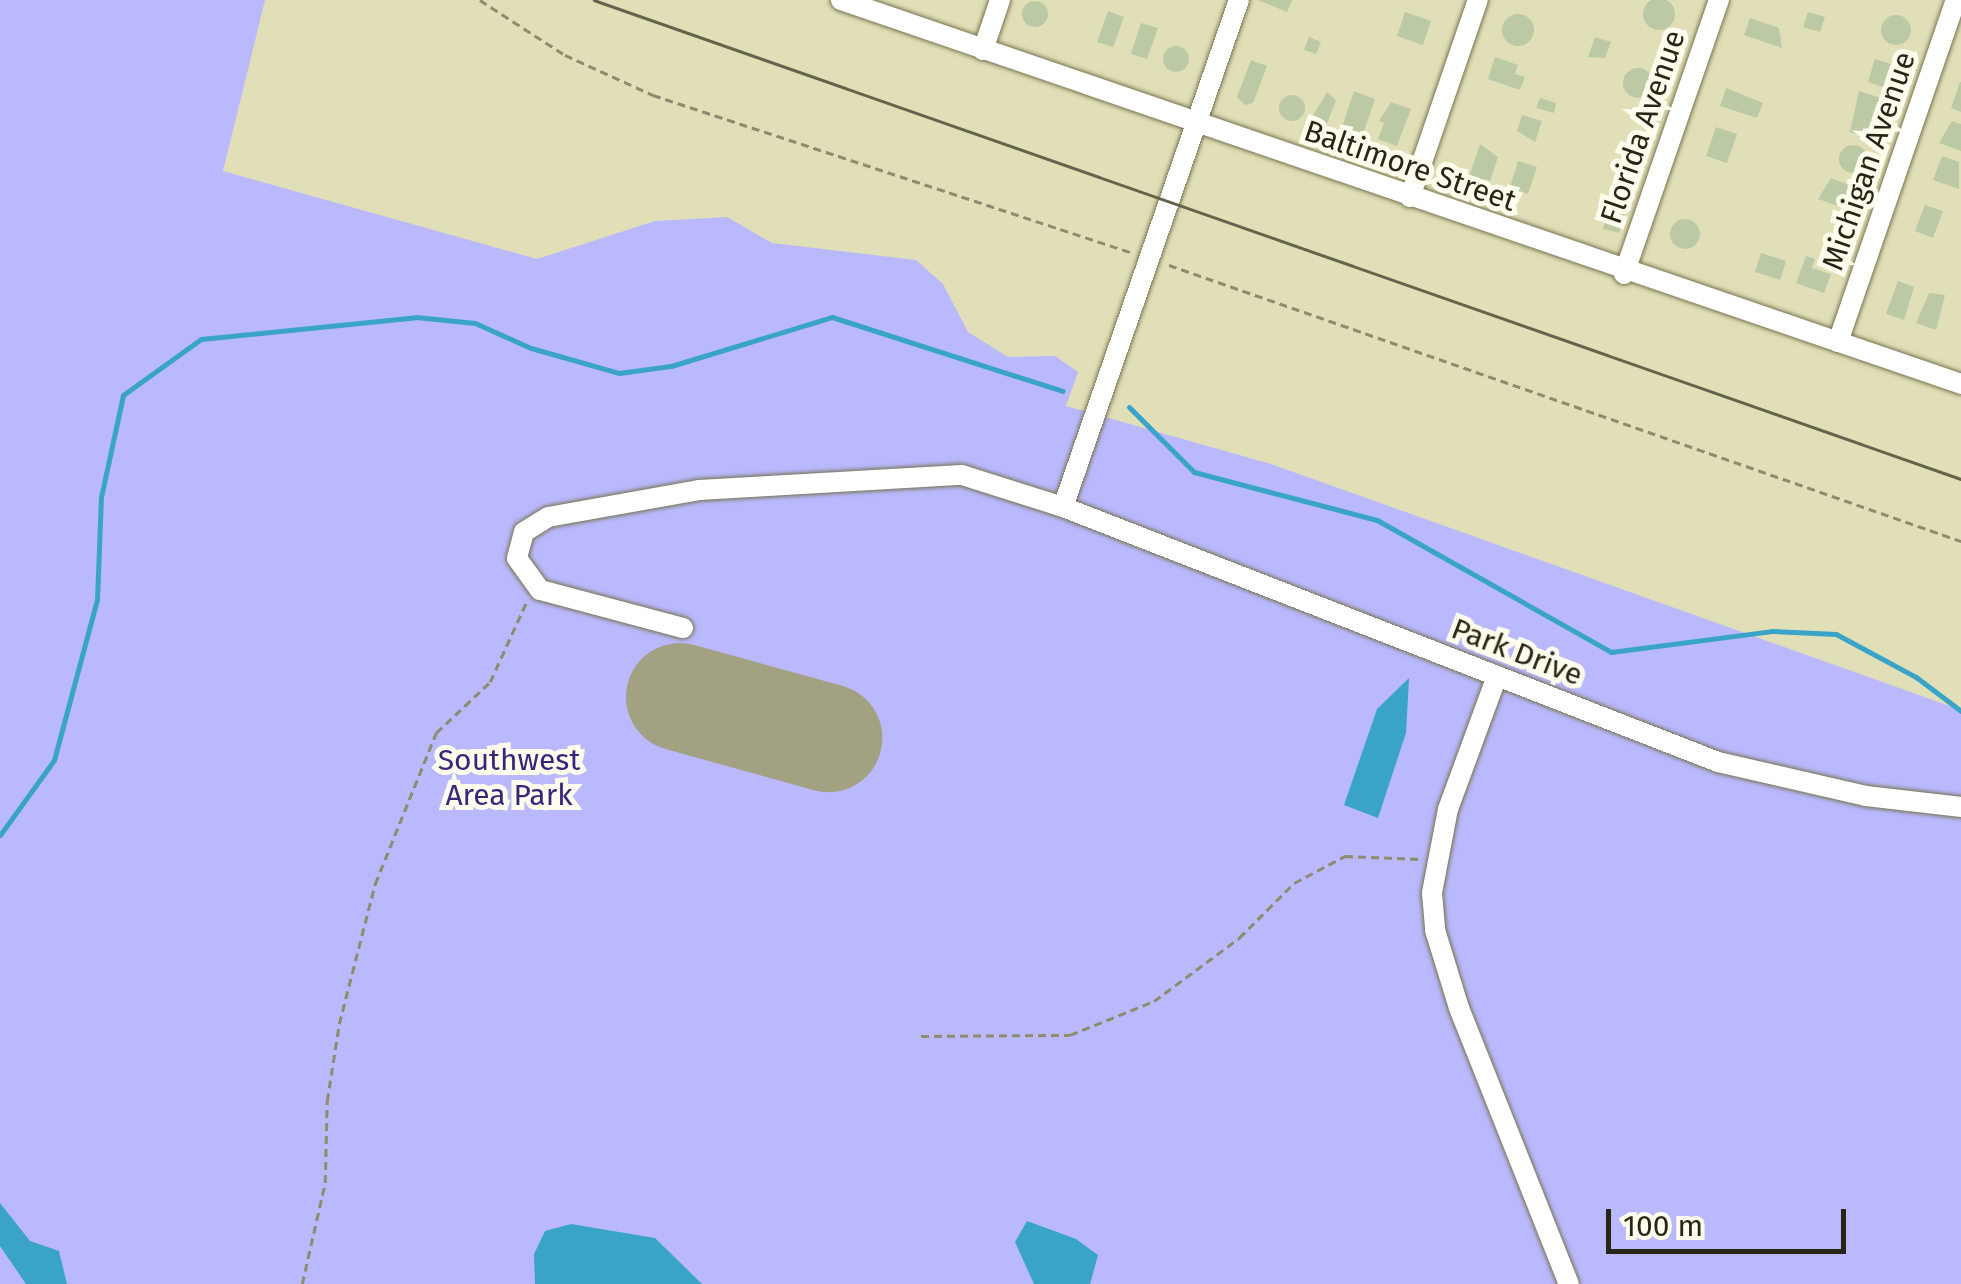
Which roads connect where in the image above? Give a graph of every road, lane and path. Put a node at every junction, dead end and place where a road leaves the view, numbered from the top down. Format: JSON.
{"nodes":[{"id":1,"x":480,"y":0,"type":"edge"},
{"id":2,"x":841,"y":0,"type":"edge"},
{"id":3,"x":1000,"y":0,"type":"edge"},
{"id":4,"x":1239,"y":0,"type":"edge"},
{"id":5,"x":1478,"y":0,"type":"edge"},
{"id":6,"x":1719,"y":0,"type":"edge"},
{"id":7,"x":1956,"y":0,"type":"edge"},
{"id":8,"x":983,"y":50,"type":"junction"},
{"id":9,"x":1196,"y":124,"type":"junction"},
{"id":10,"x":1410,"y":197,"type":"junction"},
{"id":11,"x":1148,"y":258,"type":"junction"},
{"id":12,"x":1624,"y":274,"type":"junction"},
{"id":13,"x":1838,"y":342,"type":"junction"},
{"id":14,"x":1961,"y":384,"type":"edge"},
{"id":15,"x":1064,"y":507,"type":"junction"},
{"id":16,"x":1961,"y":541,"type":"edge"},
{"id":17,"x":532,"y":584,"type":"junction"},
{"id":18,"x":684,"y":628,"type":"dead end"},
{"id":19,"x":1496,"y":676,"type":"junction"},
{"id":20,"x":1961,"y":807,"type":"edge"},
{"id":21,"x":1438,"y":861,"type":"junction"},
{"id":22,"x":921,"y":1036,"type":"dead end"},
{"id":23,"x":302,"y":1284,"type":"edge"},
{"id":24,"x":1569,"y":1284,"type":"edge"}],
"edges":[{"from":1,"to":11,"type":"path"},
{"from":2,"to":8,"type":"street","name":"Baltimore Street"},
{"from":3,"to":8,"type":"street"},
{"from":4,"to":9,"type":"street"},
{"from":5,"to":10,"type":"street"},
{"from":6,"to":12,"type":"street","name":"Florida Avenue"},
{"from":7,"to":13,"type":"street","name":"Michigan Avenue"},
{"from":8,"to":9,"type":"street","name":"Baltimore Street"},
{"from":9,"to":10,"type":"street","name":"Baltimore Street"},
{"from":9,"to":11,"type":"street"},
{"from":10,"to":12,"type":"street","name":"Baltimore Street"},
{"from":11,"to":15,"type":"street"},
{"from":11,"to":16,"type":"path"},
{"from":12,"to":13,"type":"street","name":"Baltimore Street"},
{"from":13,"to":14,"type":"street","name":"Baltimore Street"},
{"from":15,"to":17,"type":"street","name":"Park Drive"},
{"from":15,"to":19,"type":"street","name":"Park Drive"},
{"from":17,"to":18,"type":"street"},
{"from":17,"to":23,"type":"path"},
{"from":19,"to":20,"type":"street","name":"Park Drive"},
{"from":19,"to":21,"type":"street"},
{"from":21,"to":22,"type":"path"},
{"from":21,"to":24,"type":"street"}]}
